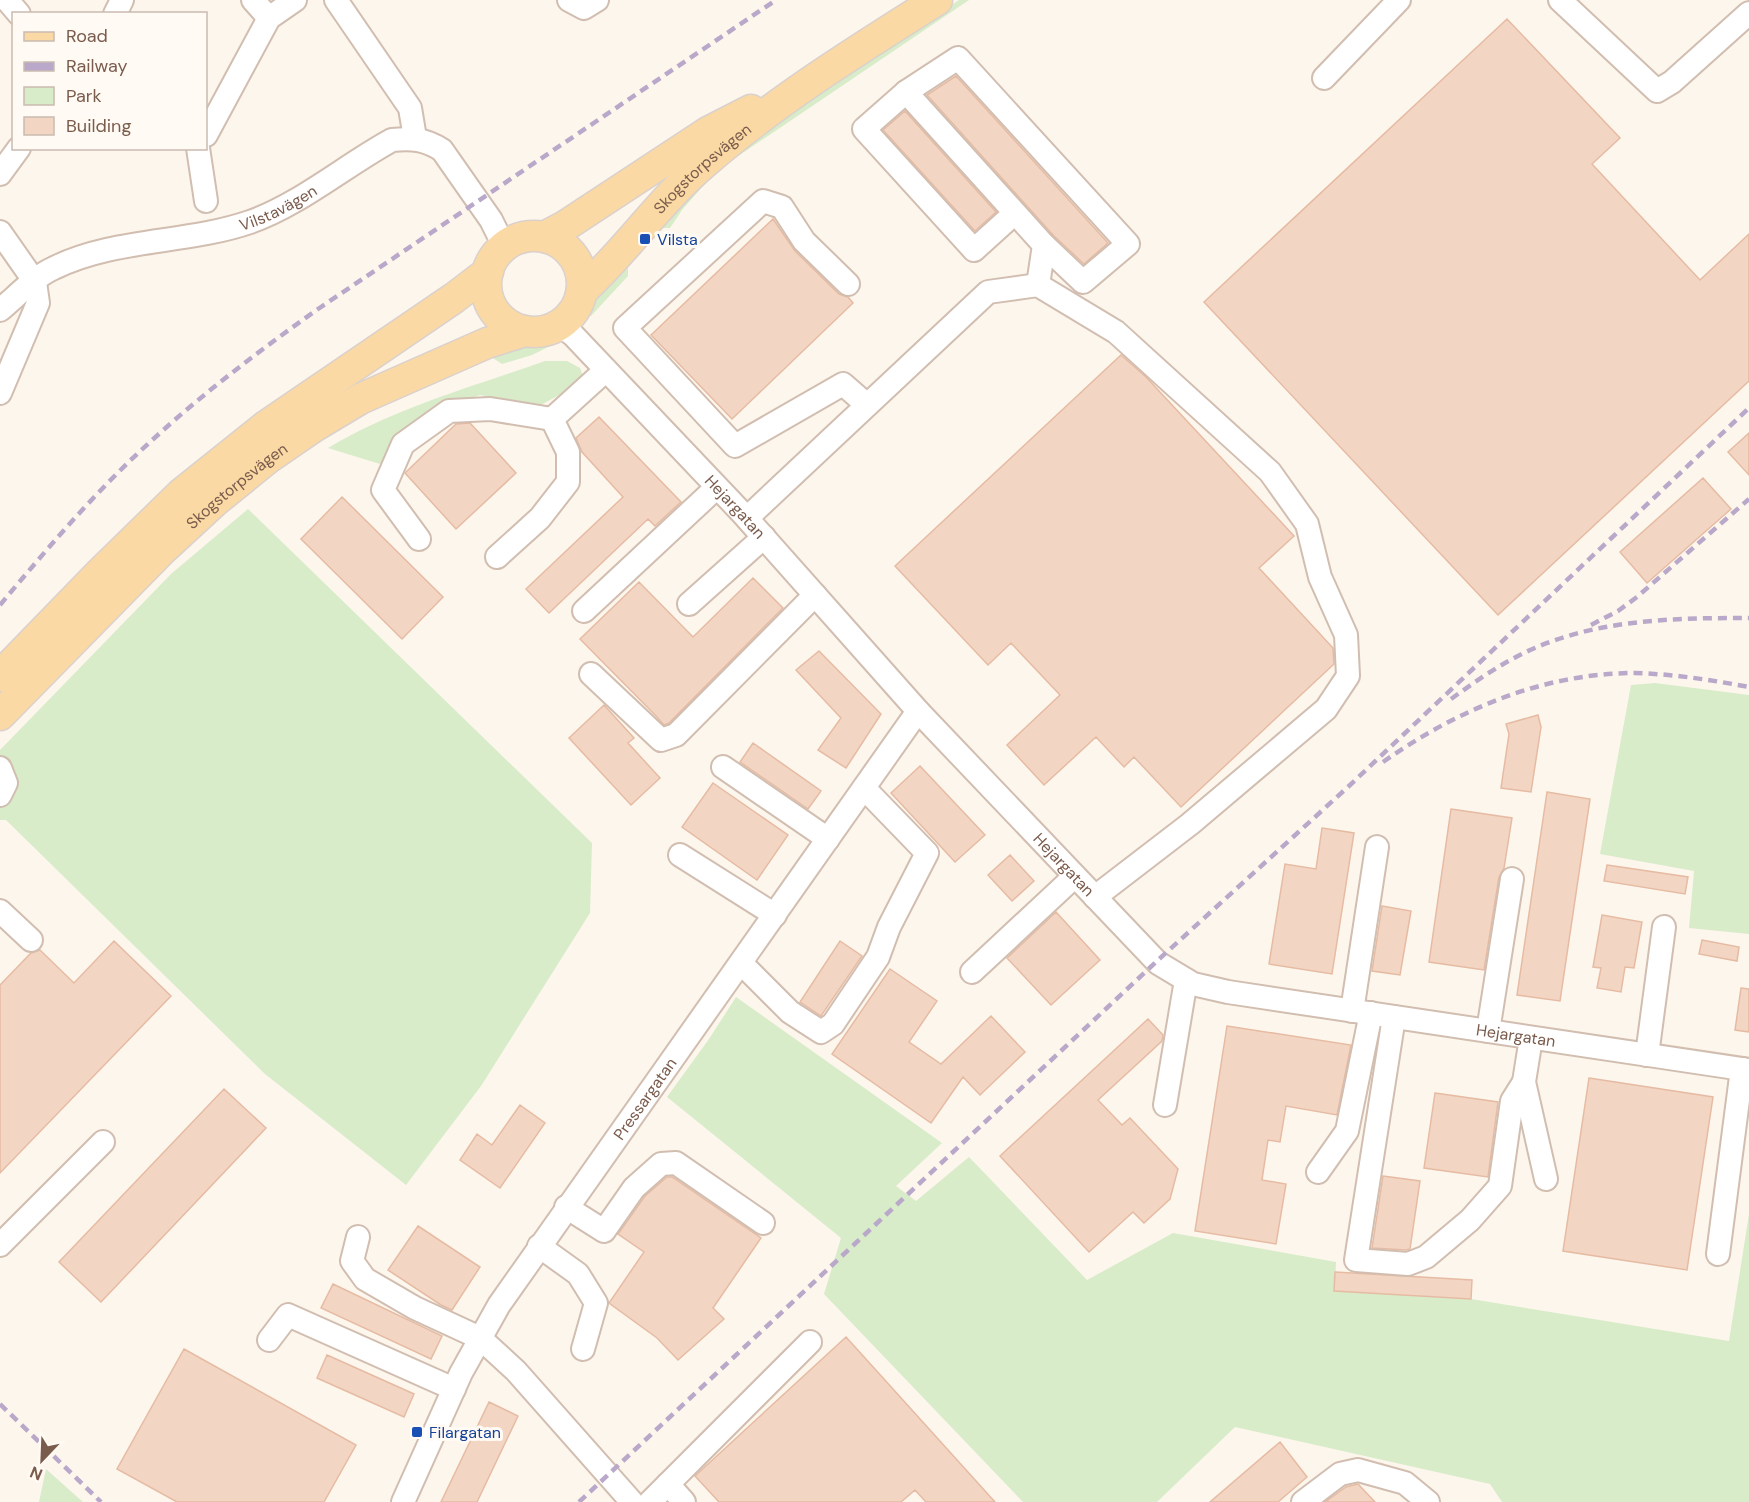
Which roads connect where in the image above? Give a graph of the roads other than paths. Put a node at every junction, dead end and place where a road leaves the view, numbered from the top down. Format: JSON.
{"nodes":[{"id":1,"x":7,"y":0,"type":"edge"},
{"id":2,"x":253,"y":0,"type":"edge"},
{"id":3,"x":295,"y":0,"type":"edge"},
{"id":4,"x":336,"y":0,"type":"edge"},
{"id":5,"x":569,"y":0,"type":"edge"},
{"id":6,"x":597,"y":0,"type":"edge"},
{"id":7,"x":937,"y":0,"type":"edge"},
{"id":8,"x":1399,"y":0,"type":"edge"},
{"id":9,"x":1560,"y":0,"type":"edge"},
{"id":10,"x":17,"y":12,"type":"edge"},
{"id":11,"x":1749,"y":13,"type":"edge"},
{"id":12,"x":269,"y":18,"type":"junction"},
{"id":13,"x":1324,"y":78,"type":"dead end"},
{"id":14,"x":808,"y":82,"type":"junction"},
{"id":15,"x":906,"y":92,"type":"junction"},
{"id":16,"x":207,"y":133,"type":"edge"},
{"id":17,"x":415,"y":138,"type":"junction"},
{"id":18,"x":18,"y":150,"type":"edge"},
{"id":19,"x":198,"y":150,"type":"edge"},
{"id":20,"x":0,"y":174,"type":"edge"},
{"id":21,"x":206,"y":201,"type":"dead end"},
{"id":22,"x":1015,"y":213,"type":"junction"},
{"id":23,"x":0,"y":232,"type":"edge"},
{"id":24,"x":544,"y":237,"type":"junction"},
{"id":25,"x":1044,"y":245,"type":"junction"},
{"id":26,"x":504,"y":246,"type":"junction"},
{"id":27,"x":488,"y":272,"type":"junction"},
{"id":28,"x":35,"y":282,"type":"junction"},
{"id":29,"x":848,"y":284,"type":"dead end"},
{"id":30,"x":1038,"y":285,"type":"junction"},
{"id":31,"x":582,"y":291,"type":"junction"},
{"id":32,"x":0,"y":310,"type":"edge"},
{"id":33,"x":559,"y":324,"type":"junction"},
{"id":34,"x":525,"y":331,"type":"junction"},
{"id":35,"x":606,"y":370,"type":"junction"},
{"id":36,"x":0,"y":393,"type":"edge"},
{"id":37,"x":867,"y":405,"type":"junction"},
{"id":38,"x":552,"y":419,"type":"junction"},
{"id":39,"x":717,"y":487,"type":"junction"},
{"id":40,"x":747,"y":518,"type":"junction"},
{"id":41,"x":764,"y":537,"type":"junction"},
{"id":42,"x":419,"y":539,"type":"dead end"},
{"id":43,"x":497,"y":556,"type":"dead end"},
{"id":44,"x":815,"y":595,"type":"junction"},
{"id":45,"x":688,"y":604,"type":"dead end"},
{"id":46,"x":584,"y":611,"type":"dead end"},
{"id":47,"x":591,"y":674,"type":"dead end"},
{"id":48,"x":0,"y":676,"type":"edge"},
{"id":49,"x":918,"y":711,"type":"junction"},
{"id":50,"x":0,"y":715,"type":"edge"},
{"id":51,"x":723,"y":766,"type":"dead end"},
{"id":52,"x":0,"y":768,"type":"edge"},
{"id":53,"x":864,"y":788,"type":"junction"},
{"id":54,"x":0,"y":795,"type":"edge"},
{"id":55,"x":828,"y":839,"type":"junction"},
{"id":56,"x":1377,"y":847,"type":"dead end"},
{"id":57,"x":680,"y":855,"type":"dead end"},
{"id":58,"x":1075,"y":876,"type":"junction"},
{"id":59,"x":1512,"y":879,"type":"dead end"},
{"id":60,"x":1095,"y":897,"type":"junction"},
{"id":61,"x":0,"y":911,"type":"edge"},
{"id":62,"x":775,"y":915,"type":"junction"},
{"id":63,"x":1664,"y":927,"type":"dead end"},
{"id":64,"x":31,"y":940,"type":"dead end"},
{"id":65,"x":741,"y":963,"type":"junction"},
{"id":66,"x":972,"y":972,"type":"dead end"},
{"id":67,"x":1186,"y":980,"type":"junction"},
{"id":68,"x":1361,"y":1012,"type":"junction"},
{"id":69,"x":1394,"y":1017,"type":"junction"},
{"id":70,"x":1488,"y":1031,"type":"junction"},
{"id":71,"x":1531,"y":1038,"type":"junction"},
{"id":72,"x":1647,"y":1055,"type":"junction"},
{"id":73,"x":1745,"y":1070,"type":"edge"},
{"id":74,"x":1524,"y":1082,"type":"junction"},
{"id":75,"x":1165,"y":1105,"type":"dead end"},
{"id":76,"x":103,"y":1142,"type":"dead end"},
{"id":77,"x":1318,"y":1172,"type":"dead end"},
{"id":78,"x":1546,"y":1179,"type":"dead end"},
{"id":79,"x":566,"y":1208,"type":"junction"},
{"id":80,"x":763,"y":1223,"type":"dead end"},
{"id":81,"x":358,"y":1237,"type":"dead end"},
{"id":82,"x":0,"y":1245,"type":"edge"},
{"id":83,"x":539,"y":1246,"type":"junction"},
{"id":84,"x":1718,"y":1254,"type":"dead end"},
{"id":85,"x":480,"y":1338,"type":"junction"},
{"id":86,"x":269,"y":1340,"type":"dead end"},
{"id":87,"x":810,"y":1342,"type":"dead end"},
{"id":88,"x":583,"y":1349,"type":"dead end"},
{"id":89,"x":454,"y":1389,"type":"junction"},
{"id":90,"x":668,"y":1484,"type":"junction"},
{"id":91,"x":624,"y":1499,"type":"edge"},
{"id":92,"x":403,"y":1502,"type":"edge"},
{"id":93,"x":650,"y":1502,"type":"edge"},
{"id":94,"x":684,"y":1502,"type":"edge"},
{"id":95,"x":1303,"y":1502,"type":"edge"},
{"id":96,"x":1428,"y":1502,"type":"edge"}],
"edges":[{"from":1,"to":10,"type":"street"},
{"from":2,"to":12,"type":"street"},
{"from":3,"to":12,"type":"street"},
{"from":4,"to":17,"type":"street"},
{"from":5,"to":6,"type":"street"},
{"from":7,"to":14,"type":"main road","name":"Skogstorpsvägen"},
{"from":8,"to":13,"type":"street"},
{"from":9,"to":11,"type":"street"},
{"from":12,"to":16,"type":"street"},
{"from":14,"to":24,"type":"main road","name":"Skogstorpsvägen"},
{"from":14,"to":31,"type":"main road","name":"Skogstorpsvägen"},
{"from":15,"to":22,"type":"street"},
{"from":15,"to":22,"type":"street"},
{"from":15,"to":25,"type":"street"},
{"from":17,"to":26,"type":"street"},
{"from":17,"to":28,"type":"street","name":"Vilstavägen"},
{"from":18,"to":20,"type":"street"},
{"from":19,"to":21,"type":"street"},
{"from":22,"to":25,"type":"street"},
{"from":23,"to":28,"type":"street"},
{"from":24,"to":26,"type":"main road"},
{"from":24,"to":31,"type":"main road"},
{"from":25,"to":30,"type":"street"},
{"from":26,"to":27,"type":"main road"},
{"from":27,"to":34,"type":"main road"},
{"from":27,"to":48,"type":"main road","name":"Skogstorpsvägen"},
{"from":28,"to":32,"type":"street","name":"Vilstavägen"},
{"from":28,"to":36,"type":"street"},
{"from":29,"to":37,"type":"street"},
{"from":30,"to":37,"type":"street"},
{"from":30,"to":60,"type":"street"},
{"from":31,"to":33,"type":"main road"},
{"from":33,"to":34,"type":"main road"},
{"from":33,"to":35,"type":"street","name":"Hejargatan"},
{"from":34,"to":50,"type":"main road","name":"Skogstorpsvägen"},
{"from":35,"to":38,"type":"street"},
{"from":35,"to":39,"type":"street","name":"Hejargatan"},
{"from":37,"to":40,"type":"street"},
{"from":38,"to":42,"type":"street"},
{"from":38,"to":43,"type":"street"},
{"from":39,"to":40,"type":"street","name":"Hejargatan"},
{"from":39,"to":46,"type":"street"},
{"from":40,"to":41,"type":"street","name":"Hejargatan"},
{"from":41,"to":44,"type":"street","name":"Hejargatan"},
{"from":41,"to":45,"type":"street"},
{"from":44,"to":47,"type":"street"},
{"from":44,"to":49,"type":"street","name":"Hejargatan"},
{"from":49,"to":53,"type":"street","name":"Pressargatan"},
{"from":49,"to":58,"type":"street","name":"Hejargatan"},
{"from":51,"to":55,"type":"street"},
{"from":52,"to":54,"type":"street"},
{"from":53,"to":55,"type":"street","name":"Pressargatan"},
{"from":53,"to":65,"type":"street"},
{"from":55,"to":62,"type":"street","name":"Pressargatan"},
{"from":56,"to":68,"type":"street"},
{"from":57,"to":62,"type":"street"},
{"from":58,"to":60,"type":"street","name":"Hejargatan"},
{"from":58,"to":66,"type":"street"},
{"from":59,"to":70,"type":"street"},
{"from":60,"to":67,"type":"street","name":"Hejargatan"},
{"from":61,"to":64,"type":"street"},
{"from":62,"to":65,"type":"street","name":"Pressargatan"},
{"from":63,"to":72,"type":"street"},
{"from":65,"to":79,"type":"street","name":"Pressargatan"},
{"from":67,"to":68,"type":"street","name":"Hejargatan"},
{"from":67,"to":75,"type":"street"},
{"from":68,"to":69,"type":"street","name":"Hejargatan"},
{"from":68,"to":77,"type":"street"},
{"from":69,"to":70,"type":"street","name":"Hejargatan"},
{"from":69,"to":74,"type":"street"},
{"from":70,"to":71,"type":"street","name":"Hejargatan"},
{"from":71,"to":72,"type":"street","name":"Hejargatan"},
{"from":71,"to":74,"type":"street"},
{"from":72,"to":73,"type":"street","name":"Hejargatan"},
{"from":73,"to":84,"type":"street"},
{"from":74,"to":78,"type":"street"},
{"from":76,"to":82,"type":"street"},
{"from":79,"to":80,"type":"street"},
{"from":79,"to":83,"type":"street","name":"Pressargatan"},
{"from":81,"to":85,"type":"street"},
{"from":83,"to":85,"type":"street","name":"Pressargatan"},
{"from":83,"to":88,"type":"street"},
{"from":85,"to":89,"type":"street","name":"Pressargatan"},
{"from":85,"to":91,"type":"street"},
{"from":86,"to":89,"type":"street"},
{"from":87,"to":90,"type":"street"},
{"from":89,"to":92,"type":"street","name":"Pressargatan"},
{"from":90,"to":93,"type":"street"},
{"from":90,"to":94,"type":"street"},
{"from":95,"to":96,"type":"street"}]}
